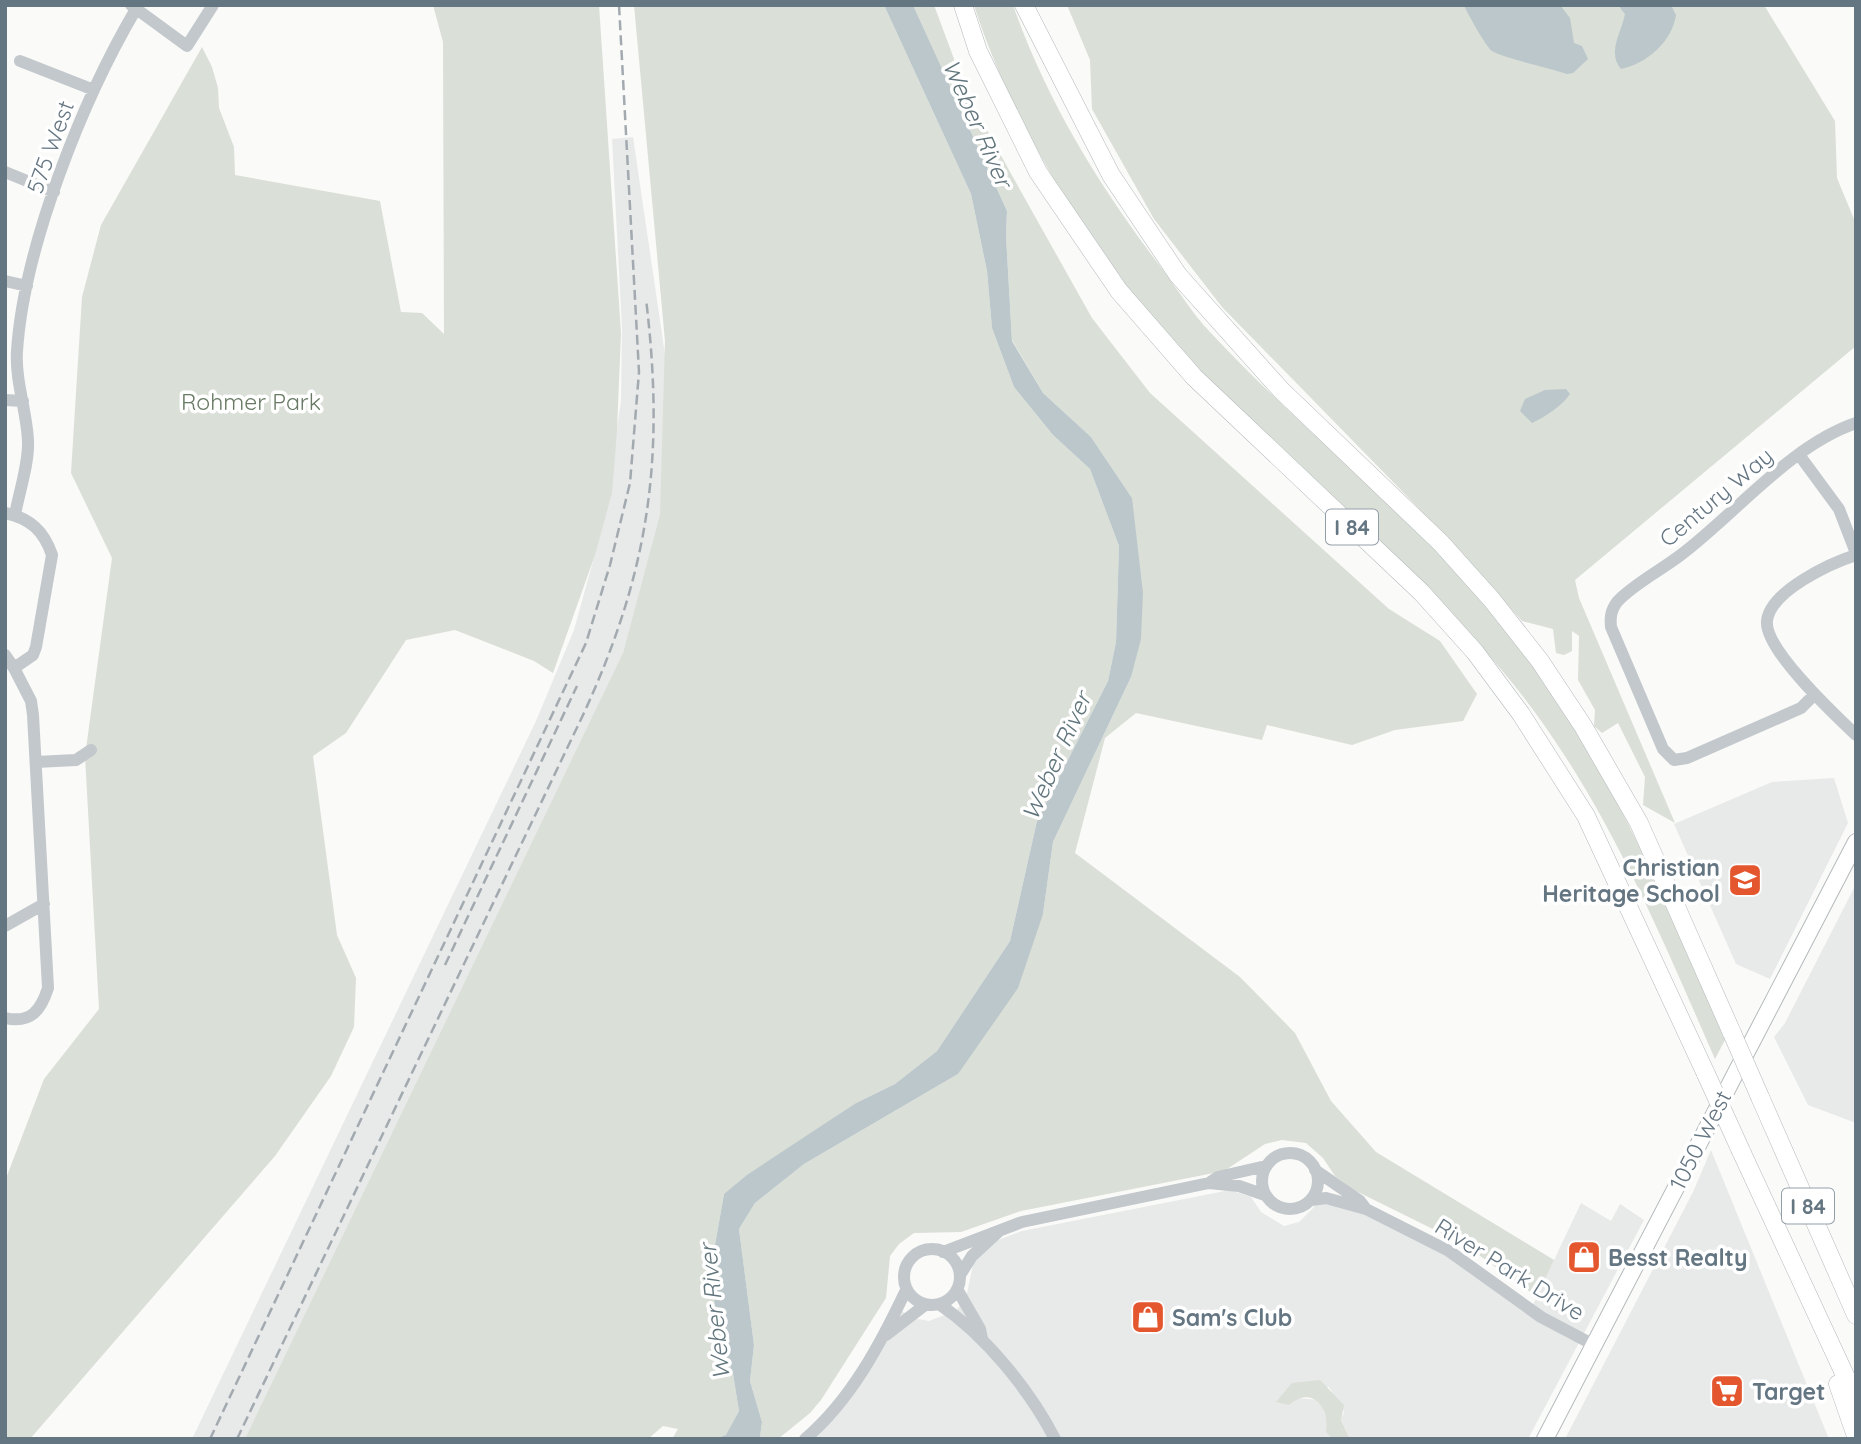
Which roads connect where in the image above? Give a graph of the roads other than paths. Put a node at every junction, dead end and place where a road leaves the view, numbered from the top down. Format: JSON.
{"nodes":[{"id":1,"x":212,"y":5,"type":"edge"},
{"id":2,"x":963,"y":5,"type":"edge"},
{"id":3,"x":1024,"y":5,"type":"edge"},
{"id":4,"x":133,"y":7,"type":"edge"},
{"id":5,"x":20,"y":61,"type":"dead end"},
{"id":6,"x":94,"y":90,"type":"junction"},
{"id":7,"x":5,"y":172,"type":"edge"},
{"id":8,"x":54,"y":192,"type":"junction"},
{"id":9,"x":5,"y":281,"type":"edge"},
{"id":10,"x":27,"y":286,"type":"junction"},
{"id":11,"x":5,"y":400,"type":"edge"},
{"id":12,"x":23,"y":401,"type":"junction"},
{"id":13,"x":1856,"y":423,"type":"edge"},
{"id":14,"x":1800,"y":456,"type":"junction"},
{"id":15,"x":10,"y":514,"type":"edge"},
{"id":16,"x":1856,"y":554,"type":"edge"},
{"id":17,"x":5,"y":655,"type":"edge"},
{"id":18,"x":14,"y":668,"type":"junction"},
{"id":19,"x":1814,"y":695,"type":"junction"},
{"id":20,"x":1856,"y":735,"type":"edge"},
{"id":21,"x":91,"y":750,"type":"dead end"},
{"id":22,"x":36,"y":762,"type":"junction"},
{"id":23,"x":1856,"y":842,"type":"edge"},
{"id":24,"x":44,"y":904,"type":"junction"},
{"id":25,"x":5,"y":926,"type":"edge"},
{"id":26,"x":5,"y":1018,"type":"edge"},
{"id":27,"x":1760,"y":1097,"type":"junction"},
{"id":28,"x":1266,"y":1166,"type":"junction"},
{"id":29,"x":1315,"y":1170,"type":"junction"},
{"id":30,"x":1209,"y":1183,"type":"junction"},
{"id":31,"x":1265,"y":1195,"type":"junction"},
{"id":32,"x":1311,"y":1199,"type":"junction"},
{"id":33,"x":1366,"y":1209,"type":"junction"},
{"id":34,"x":998,"y":1231,"type":"junction"},
{"id":35,"x":943,"y":1252,"type":"junction"},
{"id":36,"x":960,"y":1275,"type":"junction"},
{"id":37,"x":1856,"y":1286,"type":"edge"},
{"id":38,"x":957,"y":1289,"type":"junction"},
{"id":39,"x":906,"y":1290,"type":"junction"},
{"id":40,"x":925,"y":1304,"type":"junction"},
{"id":41,"x":939,"y":1304,"type":"junction"},
{"id":42,"x":1856,"y":1315,"type":"edge"},
{"id":43,"x":1826,"y":1333,"type":"junction"},
{"id":44,"x":886,"y":1335,"type":"junction"},
{"id":45,"x":982,"y":1340,"type":"junction"},
{"id":46,"x":1594,"y":1345,"type":"junction"},
{"id":47,"x":1856,"y":1399,"type":"edge"},
{"id":48,"x":1856,"y":1436,"type":"edge"},
{"id":49,"x":805,"y":1439,"type":"edge"},
{"id":50,"x":1055,"y":1439,"type":"edge"},
{"id":51,"x":1545,"y":1439,"type":"edge"}],
"edges":[{"from":1,"to":4,"type":"street"},
{"from":2,"to":43,"type":"highway","number":"I 84","bridge":true},
{"from":3,"to":27,"type":"highway","number":"I 84","bridge":true},
{"from":4,"to":6,"type":"street","name":"575 West"},
{"from":5,"to":6,"type":"street"},
{"from":6,"to":8,"type":"street","name":"575 West"},
{"from":7,"to":8,"type":"street"},
{"from":8,"to":10,"type":"street","name":"575 West"},
{"from":9,"to":10,"type":"street"},
{"from":10,"to":12,"type":"street","name":"575 West"},
{"from":11,"to":12,"type":"street"},
{"from":12,"to":15,"type":"street","name":"575 West"},
{"from":13,"to":14,"type":"street","name":"Century Way"},
{"from":14,"to":16,"type":"street"},
{"from":14,"to":19,"type":"street","name":"Century Way"},
{"from":15,"to":18,"type":"street"},
{"from":16,"to":19,"type":"street"},
{"from":17,"to":18,"type":"street"},
{"from":18,"to":22,"type":"street"},
{"from":19,"to":20,"type":"street"},
{"from":21,"to":22,"type":"street"},
{"from":22,"to":24,"type":"street"},
{"from":23,"to":46,"type":"main road","name":"1050 West"},
{"from":24,"to":25,"type":"street"},
{"from":24,"to":26,"type":"street"},
{"from":27,"to":37,"type":"highway"},
{"from":27,"to":42,"type":"highway","number":"I 84"},
{"from":28,"to":29,"type":"street"},
{"from":28,"to":30,"type":"street"},
{"from":28,"to":31,"type":"street"},
{"from":29,"to":32,"type":"street"},
{"from":29,"to":33,"type":"street","name":"River Park Drive"},
{"from":30,"to":31,"type":"street"},
{"from":30,"to":34,"type":"street"},
{"from":31,"to":32,"type":"street"},
{"from":32,"to":33,"type":"street","name":"River Park Drive"},
{"from":33,"to":46,"type":"street","name":"River Park Drive"},
{"from":34,"to":35,"type":"street"},
{"from":34,"to":36,"type":"street"},
{"from":35,"to":36,"type":"street"},
{"from":35,"to":39,"type":"street"},
{"from":36,"to":38,"type":"street"},
{"from":38,"to":41,"type":"street"},
{"from":38,"to":45,"type":"street"},
{"from":39,"to":40,"type":"street"},
{"from":39,"to":44,"type":"street"},
{"from":40,"to":41,"type":"street"},
{"from":40,"to":44,"type":"street"},
{"from":41,"to":45,"type":"street"},
{"from":43,"to":47,"type":"highway","number":"I 84"},
{"from":43,"to":48,"type":"highway"},
{"from":44,"to":49,"type":"street"},
{"from":45,"to":50,"type":"street"},
{"from":46,"to":51,"type":"main road","name":"1050 West"}]}
